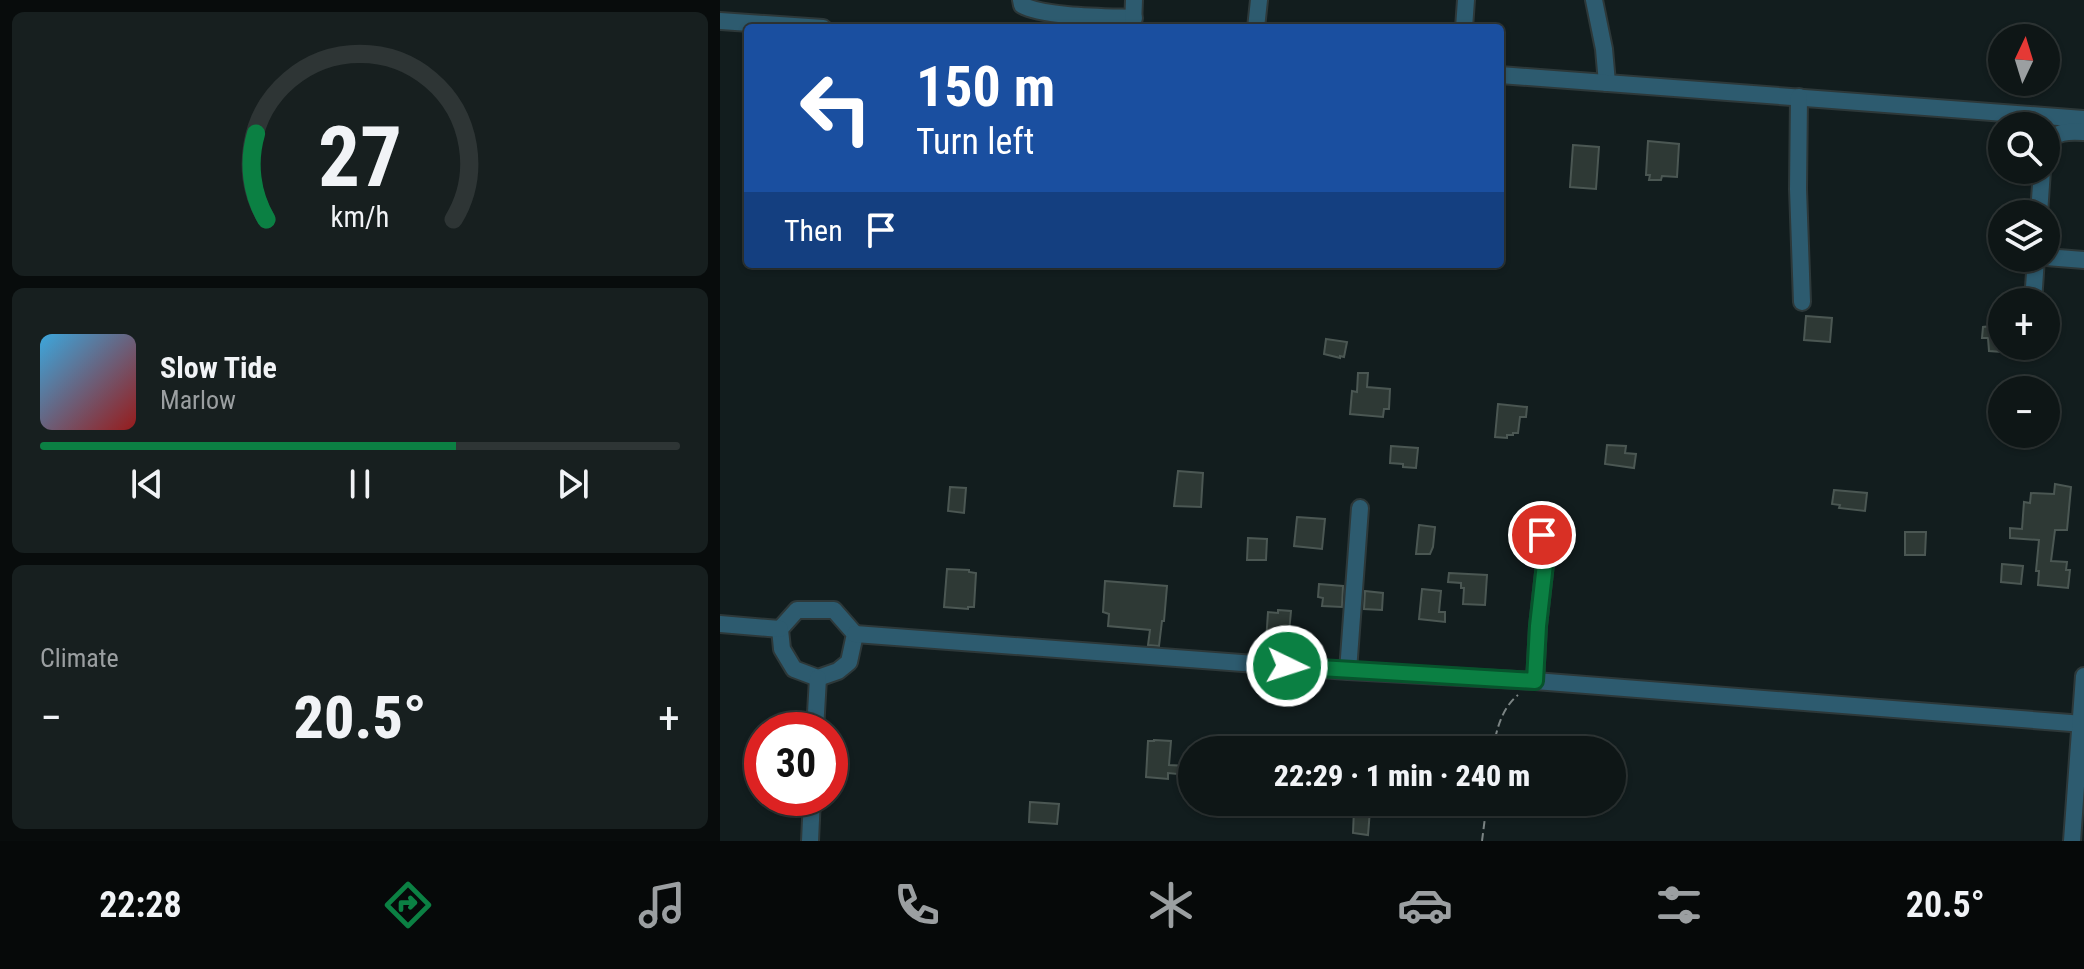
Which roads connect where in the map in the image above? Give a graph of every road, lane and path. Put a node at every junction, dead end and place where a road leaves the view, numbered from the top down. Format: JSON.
{"nodes":[{"id":1,"x":1021,"y":0,"type":"edge"},
{"id":2,"x":1134,"y":0,"type":"edge"},
{"id":3,"x":1259,"y":0,"type":"edge"},
{"id":4,"x":1466,"y":0,"type":"edge"},
{"id":5,"x":1594,"y":0,"type":"edge"},
{"id":6,"x":720,"y":21,"type":"edge"},
{"id":7,"x":1133,"y":23,"type":"edge"},
{"id":8,"x":764,"y":24,"type":"edge"},
{"id":9,"x":1256,"y":24,"type":"edge"},
{"id":10,"x":1464,"y":24,"type":"edge"},
{"id":11,"x":1504,"y":75,"type":"edge"},
{"id":12,"x":1607,"y":83,"type":"junction"},
{"id":13,"x":1799,"y":97,"type":"junction"},
{"id":14,"x":2084,"y":119,"type":"edge"},
{"id":15,"x":2084,"y":132,"type":"edge"},
{"id":16,"x":2060,"y":133,"type":"edge"},
{"id":17,"x":2060,"y":258,"type":"edge"},
{"id":18,"x":2084,"y":260,"type":"edge"},
{"id":19,"x":1802,"y":302,"type":"dead end"},
{"id":20,"x":1360,"y":508,"type":"dead end"},
{"id":21,"x":1542,"y":535,"type":"dead end"},
{"id":22,"x":720,"y":624,"type":"edge"},
{"id":23,"x":780,"y":629,"type":"junction"},
{"id":24,"x":855,"y":634,"type":"junction"},
{"id":25,"x":1348,"y":671,"type":"junction"},
{"id":26,"x":2084,"y":676,"type":"edge"},
{"id":27,"x":818,"y":678,"type":"junction"},
{"id":28,"x":1535,"y":681,"type":"junction"},
{"id":29,"x":816,"y":712,"type":"edge"},
{"id":30,"x":2082,"y":724,"type":"edge"},
{"id":31,"x":1495,"y":736,"type":"edge"},
{"id":32,"x":811,"y":816,"type":"edge"},
{"id":33,"x":1485,"y":816,"type":"edge"},
{"id":34,"x":810,"y":841,"type":"edge"},
{"id":35,"x":1482,"y":841,"type":"edge"},
{"id":36,"x":2072,"y":841,"type":"edge"}],
"edges":[{"from":1,"to":7,"type":"street"},
{"from":2,"to":7,"type":"street"},
{"from":3,"to":9,"type":"street"},
{"from":4,"to":10,"type":"street"},
{"from":5,"to":12,"type":"street"},
{"from":6,"to":8,"type":"street"},
{"from":11,"to":12,"type":"street"},
{"from":12,"to":13,"type":"street"},
{"from":13,"to":14,"type":"street"},
{"from":13,"to":19,"type":"street"},
{"from":15,"to":16,"type":"street"},
{"from":17,"to":18,"type":"street"},
{"from":20,"to":25,"type":"street"},
{"from":21,"to":28,"type":"street"},
{"from":22,"to":23,"type":"street"},
{"from":23,"to":24,"type":"street"},
{"from":23,"to":27,"type":"street"},
{"from":24,"to":25,"type":"street"},
{"from":24,"to":27,"type":"street"},
{"from":25,"to":28,"type":"street"},
{"from":26,"to":30,"type":"street"},
{"from":27,"to":29,"type":"street"},
{"from":28,"to":30,"type":"street"},
{"from":28,"to":31,"type":"path"},
{"from":30,"to":36,"type":"street"},
{"from":32,"to":34,"type":"street"},
{"from":33,"to":35,"type":"path"}]}
